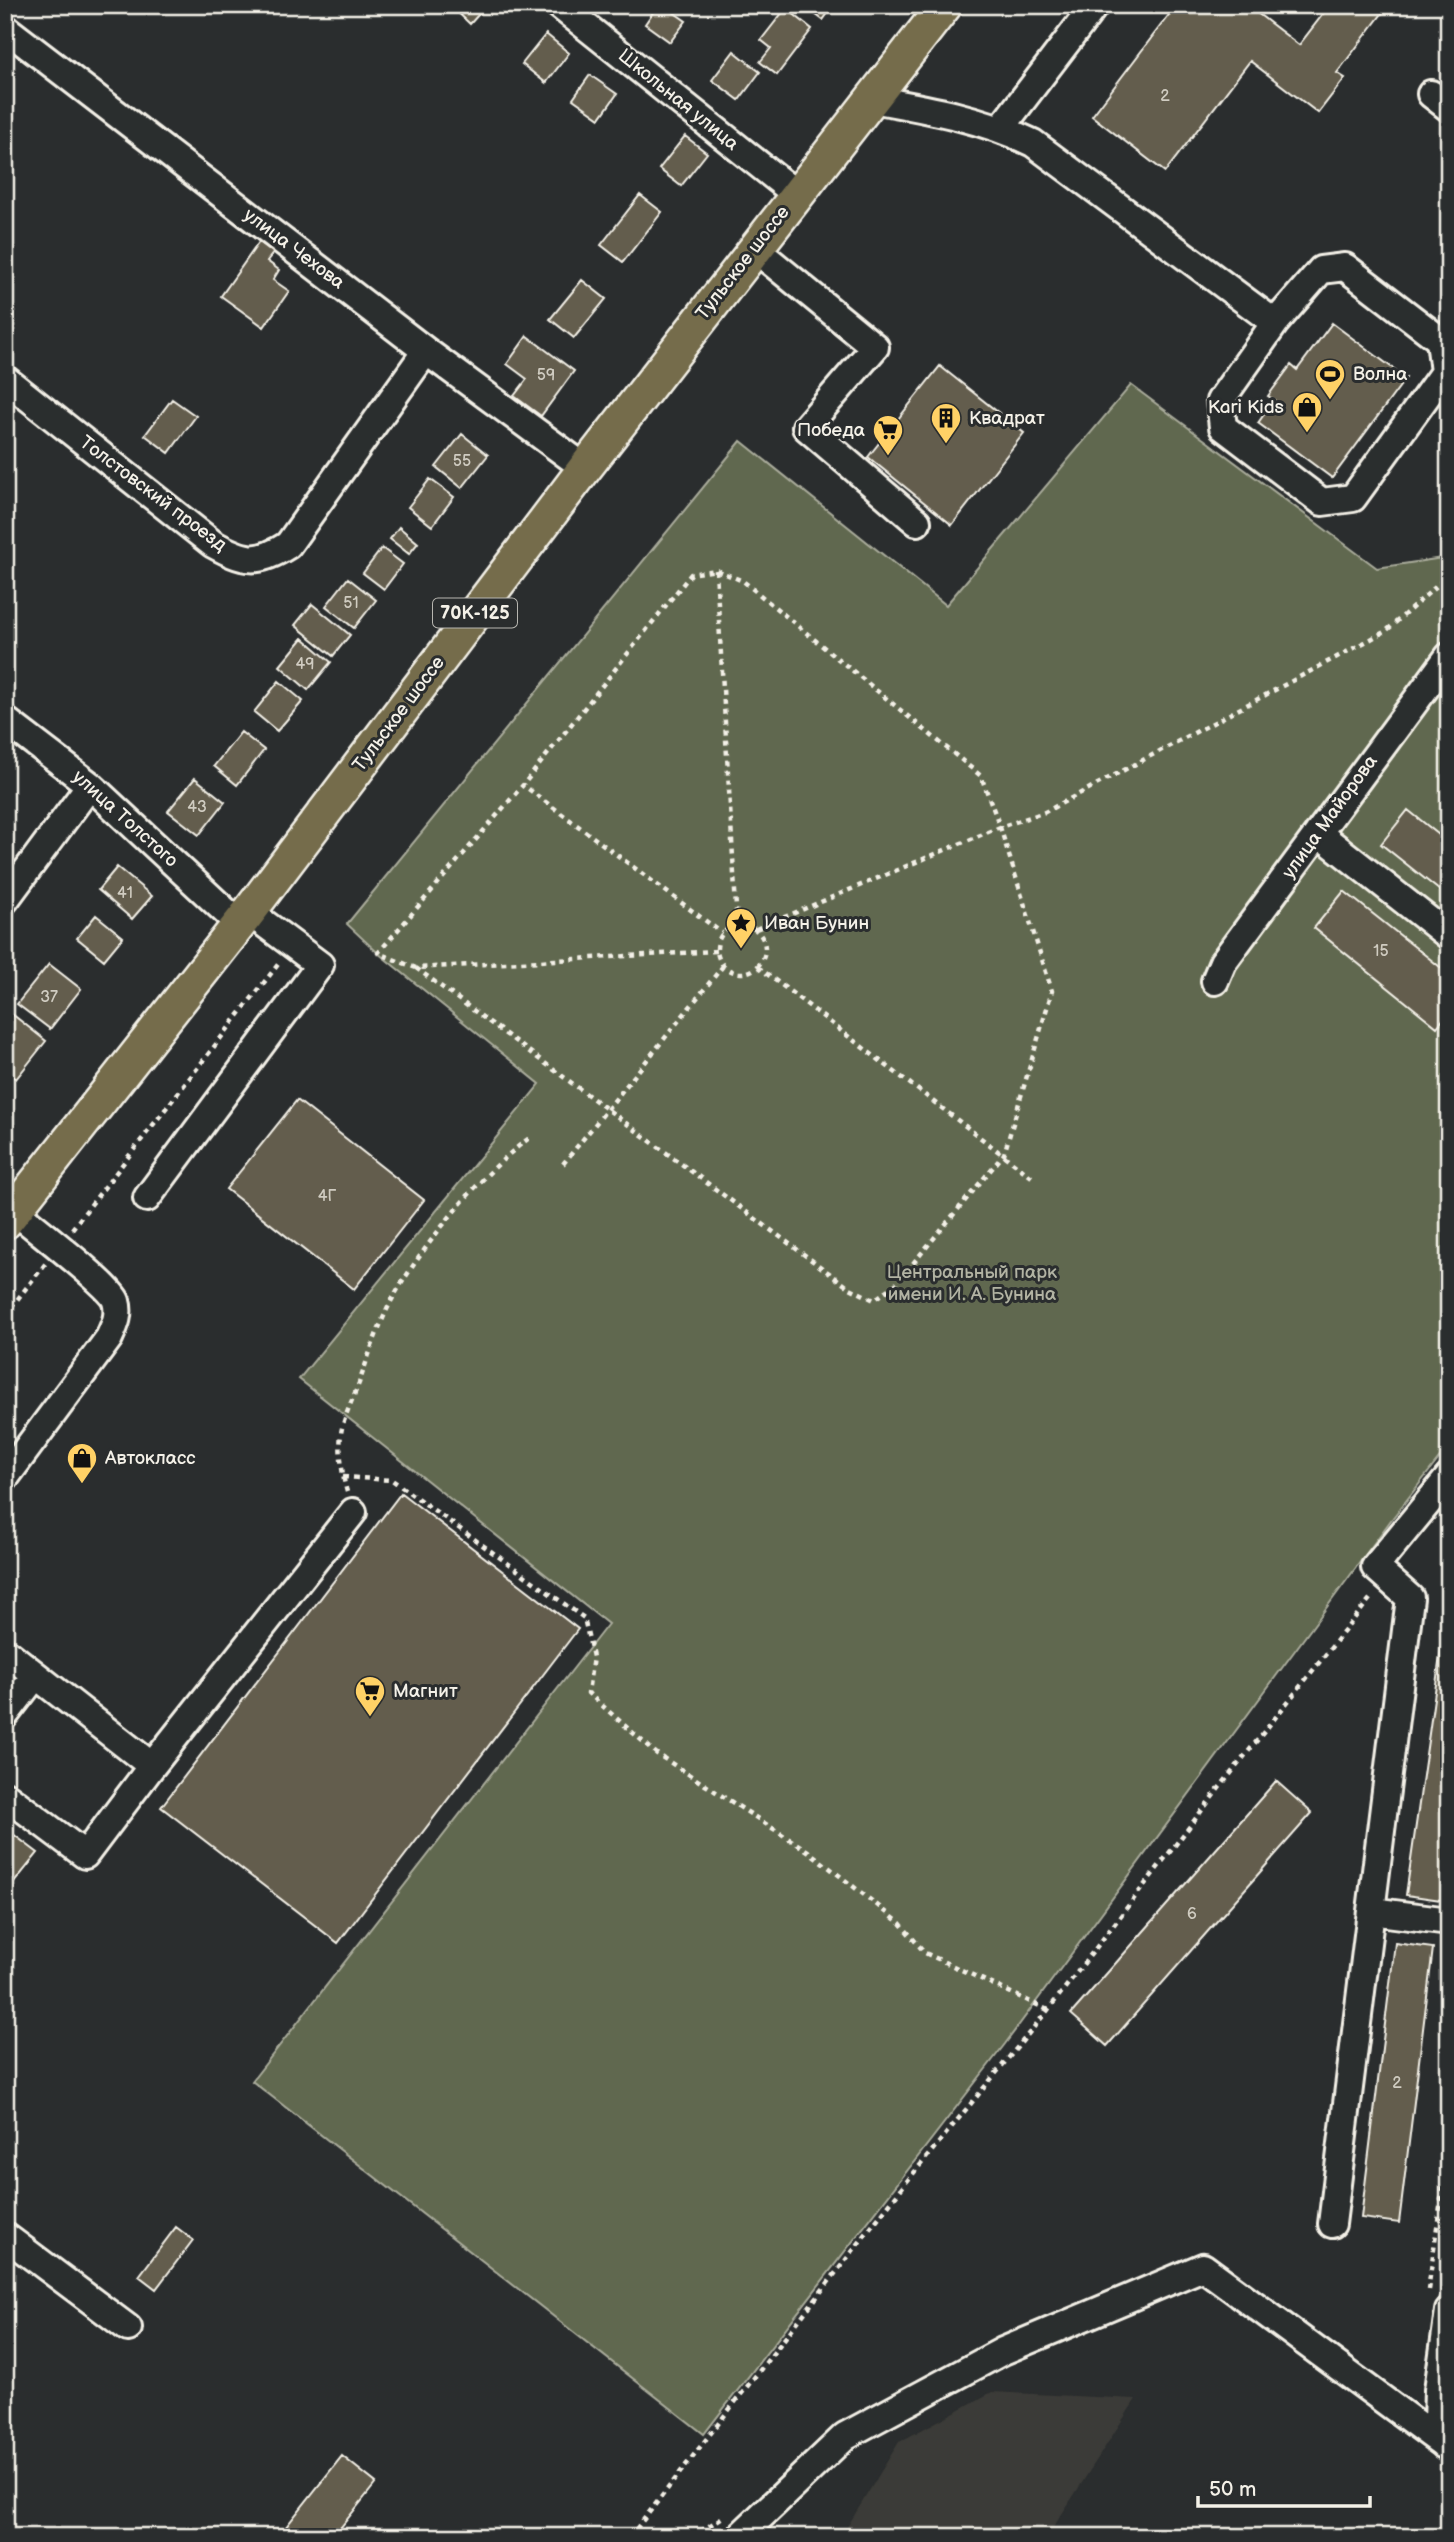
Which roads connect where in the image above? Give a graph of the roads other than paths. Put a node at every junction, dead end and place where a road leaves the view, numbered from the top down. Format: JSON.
{"nodes":[{"id":1,"x":559,"y":5,"type":"edge"},
{"id":2,"x":945,"y":5,"type":"edge"},
{"id":3,"x":1095,"y":5,"type":"edge"},
{"id":4,"x":5,"y":28,"type":"edge"},
{"id":5,"x":872,"y":99,"type":"junction"},
{"id":6,"x":1001,"y":128,"type":"junction"},
{"id":7,"x":796,"y":194,"type":"junction"},
{"id":8,"x":754,"y":248,"type":"junction"},
{"id":9,"x":1275,"y":323,"type":"junction"},
{"id":10,"x":426,"y":351,"type":"junction"},
{"id":11,"x":5,"y":379,"type":"edge"},
{"id":12,"x":584,"y":468,"type":"junction"},
{"id":13,"x":917,"y":522,"type":"dead end"},
{"id":14,"x":1449,"y":656,"type":"edge"},
{"id":15,"x":5,"y":720,"type":"edge"},
{"id":16,"x":90,"y":785,"type":"junction"},
{"id":17,"x":1318,"y":833,"type":"junction"},
{"id":18,"x":5,"y":900,"type":"edge"},
{"id":19,"x":244,"y":918,"type":"junction"},
{"id":20,"x":1449,"y":936,"type":"edge"},
{"id":21,"x":1215,"y":982,"type":"dead end"},
{"id":22,"x":147,"y":1198,"type":"dead end"},
{"id":23,"x":10,"y":1216,"type":"edge"},
{"id":24,"x":1449,"y":1477,"type":"edge"},
{"id":25,"x":5,"y":1478,"type":"edge"},
{"id":26,"x":353,"y":1512,"type":"road end"},
{"id":27,"x":5,"y":1651,"type":"edge"},
{"id":28,"x":36,"y":1676,"type":"junction"},
{"id":29,"x":5,"y":1715,"type":"edge"},
{"id":30,"x":152,"y":1766,"type":"junction"},
{"id":31,"x":5,"y":1795,"type":"edge"},
{"id":32,"x":1371,"y":1911,"type":"junction"},
{"id":33,"x":1449,"y":1921,"type":"edge"},
{"id":34,"x":1332,"y":2224,"type":"dead end"},
{"id":35,"x":5,"y":2236,"type":"edge"},
{"id":36,"x":1448,"y":2317,"type":"edge"},
{"id":37,"x":128,"y":2328,"type":"dead end"},
{"id":38,"x":1447,"y":2446,"type":"edge"},
{"id":39,"x":739,"y":2537,"type":"edge"}],
"edges":[{"from":1,"to":7,"type":"street","name":"Школьная улица"},
{"from":2,"to":5,"type":"main road","name":"Тульское шоссе","number":"70К-125"},
{"from":3,"to":6,"type":"street"},
{"from":4,"to":10,"type":"street","name":"улица Чехова"},
{"from":5,"to":6,"type":"street"},
{"from":5,"to":7,"type":"main road","name":"Тульское шоссе","number":"70К-125"},
{"from":6,"to":9,"type":"street"},
{"from":7,"to":8,"type":"main road","name":"Тульское шоссе","number":"70К-125"},
{"from":8,"to":12,"type":"main road","name":"Тульское шоссе","number":"70К-125"},
{"from":8,"to":13,"type":"street"},
{"from":9,"to":9,"type":"street"},
{"from":10,"to":11,"type":"street","name":"Толстовский проезд"},
{"from":10,"to":12,"type":"street","name":"улица Чехова"},
{"from":12,"to":19,"type":"main road","name":"Тульское шоссе","number":"70К-125"},
{"from":14,"to":17,"type":"street","name":"улица Майорова"},
{"from":15,"to":16,"type":"street","name":"улица Толстого"},
{"from":16,"to":18,"type":"street"},
{"from":16,"to":19,"type":"street","name":"улица Толстого"},
{"from":17,"to":20,"type":"street"},
{"from":17,"to":21,"type":"street","name":"улица Майорова"},
{"from":19,"to":22,"type":"street","name":"улица Толстого"},
{"from":19,"to":23,"type":"main road","name":"Тульское шоссе","number":"70К-125"},
{"from":23,"to":25,"type":"street"},
{"from":24,"to":32,"type":"street"},
{"from":26,"to":30,"type":"street"},
{"from":27,"to":28,"type":"street"},
{"from":28,"to":29,"type":"street"},
{"from":28,"to":30,"type":"street"},
{"from":30,"to":31,"type":"street"},
{"from":32,"to":33,"type":"street"},
{"from":32,"to":34,"type":"street"},
{"from":35,"to":37,"type":"street"},
{"from":36,"to":38,"type":"street"},
{"from":38,"to":39,"type":"street"}]}
